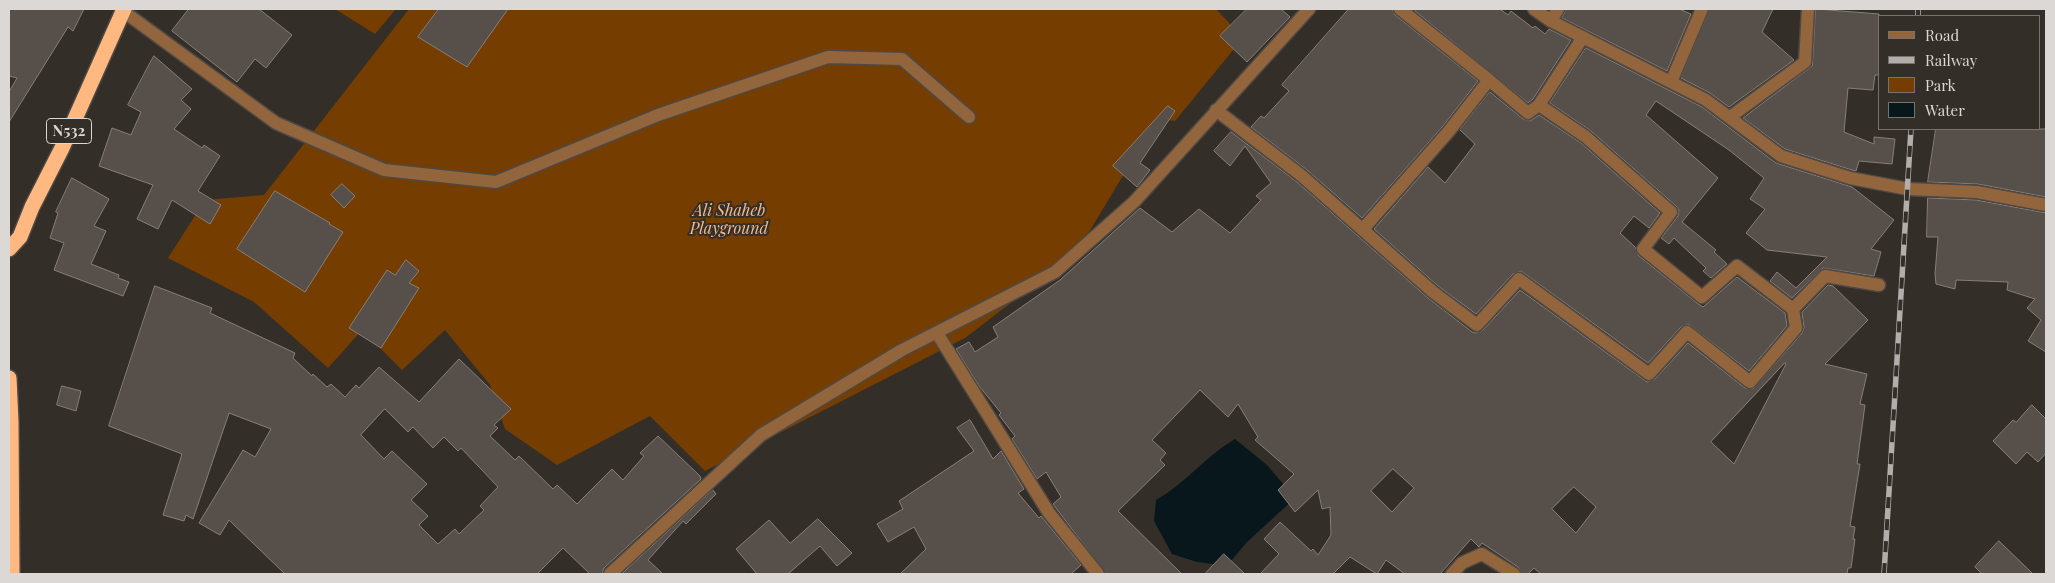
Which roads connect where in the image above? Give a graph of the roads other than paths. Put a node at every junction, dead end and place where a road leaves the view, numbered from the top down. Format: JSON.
{"nodes":[{"id":1,"x":1310,"y":9,"type":"edge"},
{"id":2,"x":1400,"y":9,"type":"edge"},
{"id":3,"x":1534,"y":9,"type":"edge"},
{"id":4,"x":1558,"y":9,"type":"edge"},
{"id":5,"x":1808,"y":9,"type":"edge"},
{"id":6,"x":124,"y":10,"type":"edge"},
{"id":7,"x":1698,"y":10,"type":"edge"},
{"id":8,"x":1551,"y":21,"type":"junction"},
{"id":9,"x":1583,"y":37,"type":"junction"},
{"id":10,"x":1489,"y":80,"type":"junction"},
{"id":11,"x":1670,"y":82,"type":"junction"},
{"id":12,"x":1539,"y":105,"type":"junction"},
{"id":13,"x":1216,"y":110,"type":"junction"},
{"id":14,"x":969,"y":117,"type":"dead end"},
{"id":15,"x":1730,"y":117,"type":"junction"},
{"id":16,"x":2046,"y":205,"type":"edge"},
{"id":17,"x":1363,"y":229,"type":"junction"},
{"id":18,"x":9,"y":249,"type":"edge"},
{"id":19,"x":1879,"y":285,"type":"dead end"},
{"id":20,"x":1793,"y":309,"type":"junction"},
{"id":21,"x":937,"y":333,"type":"junction"},
{"id":22,"x":9,"y":378,"type":"edge"},
{"id":23,"x":615,"y":573,"type":"edge"},
{"id":24,"x":12,"y":574,"type":"edge"},
{"id":25,"x":1098,"y":574,"type":"edge"},
{"id":26,"x":1452,"y":574,"type":"edge"},
{"id":27,"x":1514,"y":574,"type":"edge"}],
"edges":[{"from":1,"to":13,"type":"street"},
{"from":2,"to":10,"type":"street"},
{"from":3,"to":8,"type":"street"},
{"from":4,"to":8,"type":"street"},
{"from":5,"to":15,"type":"street"},
{"from":6,"to":14,"type":"street"},
{"from":6,"to":18,"type":"highway","number":"N532"},
{"from":7,"to":11,"type":"street"},
{"from":8,"to":9,"type":"street"},
{"from":9,"to":11,"type":"street"},
{"from":9,"to":12,"type":"street"},
{"from":10,"to":12,"type":"street"},
{"from":10,"to":17,"type":"street"},
{"from":11,"to":15,"type":"street"},
{"from":12,"to":20,"type":"street"},
{"from":13,"to":17,"type":"street"},
{"from":13,"to":21,"type":"street"},
{"from":15,"to":16,"type":"street"},
{"from":17,"to":20,"type":"street"},
{"from":19,"to":20,"type":"street"},
{"from":21,"to":23,"type":"street"},
{"from":21,"to":25,"type":"street"},
{"from":22,"to":24,"type":"highway"},
{"from":26,"to":27,"type":"street"}]}
